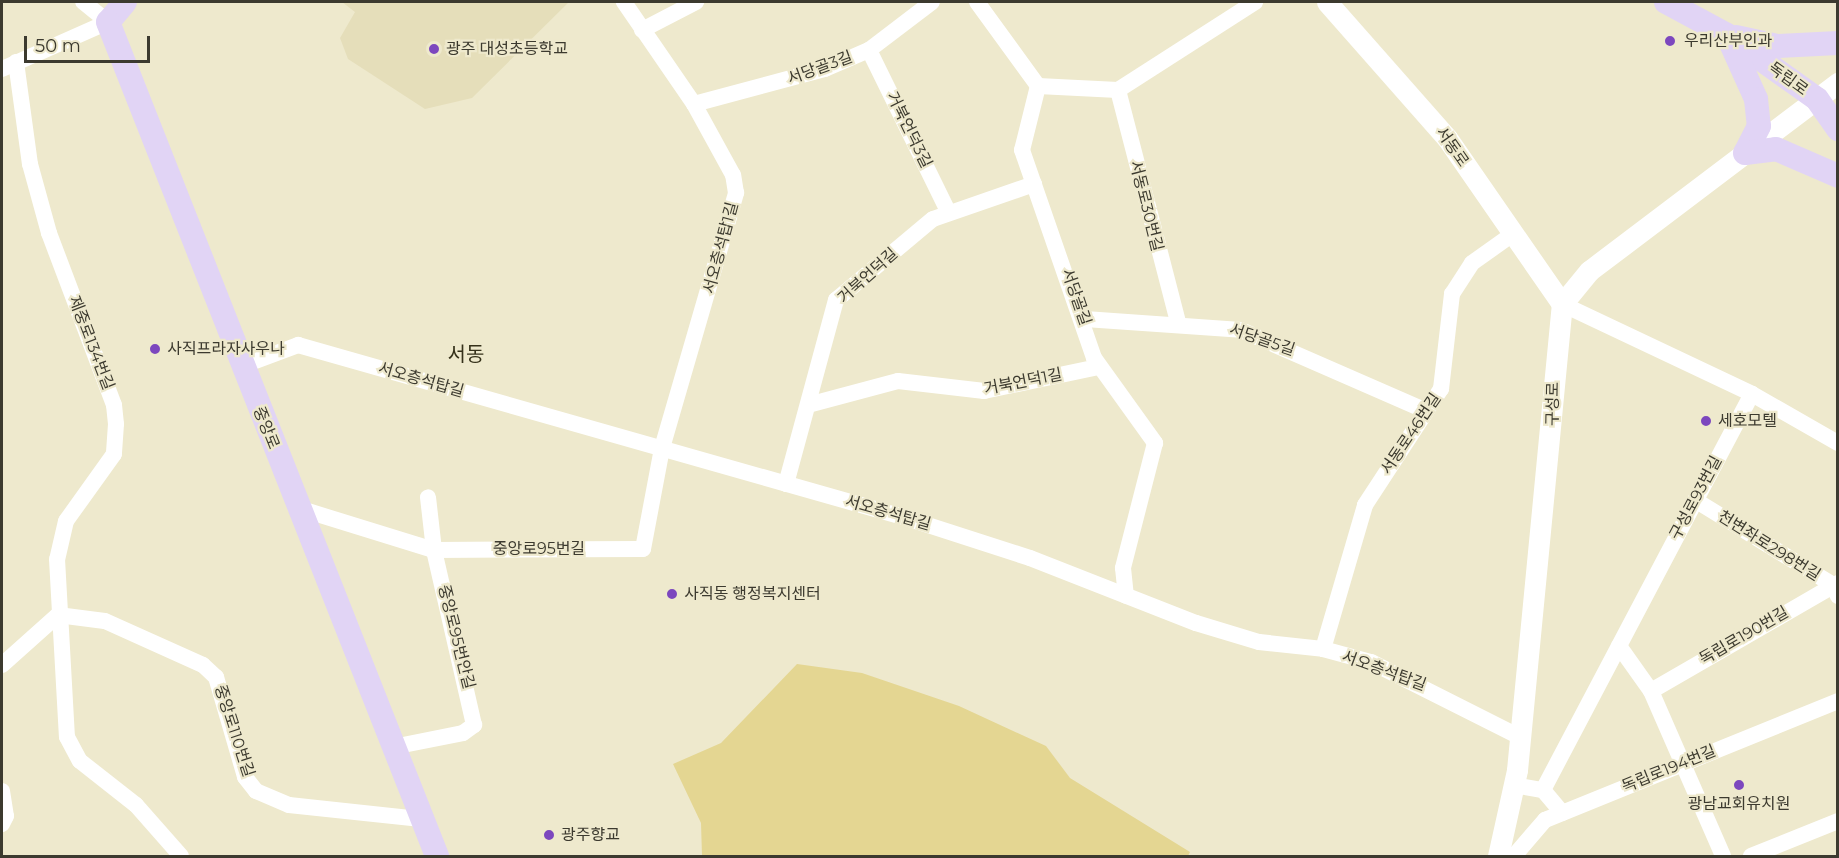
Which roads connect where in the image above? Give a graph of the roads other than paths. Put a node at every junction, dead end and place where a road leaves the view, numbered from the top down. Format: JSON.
{"nodes":[{"id":1,"x":83,"y":2,"type":"edge"},
{"id":2,"x":125,"y":2,"type":"edge"},
{"id":3,"x":624,"y":2,"type":"edge"},
{"id":4,"x":696,"y":2,"type":"edge"},
{"id":5,"x":932,"y":2,"type":"edge"},
{"id":6,"x":976,"y":2,"type":"edge"},
{"id":7,"x":1255,"y":2,"type":"edge"},
{"id":8,"x":1327,"y":2,"type":"edge"},
{"id":9,"x":1666,"y":2,"type":"edge"},
{"id":10,"x":108,"y":22,"type":"junction"},
{"id":11,"x":642,"y":30,"type":"junction"},
{"id":12,"x":1727,"y":35,"type":"junction"},
{"id":13,"x":1838,"y":43,"type":"edge"},
{"id":14,"x":869,"y":50,"type":"junction"},
{"id":15,"x":9,"y":65,"type":"edge"},
{"id":16,"x":1838,"y":83,"type":"edge"},
{"id":17,"x":1038,"y":86,"type":"junction"},
{"id":18,"x":1118,"y":90,"type":"junction"},
{"id":19,"x":1817,"y":99,"type":"junction"},
{"id":20,"x":694,"y":104,"type":"junction"},
{"id":21,"x":1838,"y":129,"type":"edge"},
{"id":22,"x":1745,"y":153,"type":"junction"},
{"id":23,"x":1838,"y":176,"type":"edge"},
{"id":24,"x":1034,"y":184,"type":"junction"},
{"id":25,"x":948,"y":211,"type":"junction"},
{"id":26,"x":1510,"y":236,"type":"junction"},
{"id":27,"x":1562,"y":304,"type":"junction"},
{"id":28,"x":1085,"y":319,"type":"junction"},
{"id":29,"x":1178,"y":322,"type":"junction"},
{"id":30,"x":242,"y":366,"type":"junction"},
{"id":31,"x":1098,"y":367,"type":"junction"},
{"id":32,"x":1752,"y":394,"type":"junction"},
{"id":33,"x":808,"y":405,"type":"junction"},
{"id":34,"x":1426,"y":411,"type":"junction"},
{"id":35,"x":1838,"y":443,"type":"edge"},
{"id":36,"x":662,"y":448,"type":"junction"},
{"id":37,"x":786,"y":484,"type":"junction"},
{"id":38,"x":428,"y":497,"type":"dead end"},
{"id":39,"x":1695,"y":500,"type":"junction"},
{"id":40,"x":298,"y":508,"type":"junction"},
{"id":41,"x":644,"y":549,"type":"joint"},
{"id":42,"x":434,"y":550,"type":"junction"},
{"id":43,"x":1836,"y":588,"type":"edge"},
{"id":44,"x":1126,"y":596,"type":"junction"},
{"id":45,"x":58,"y":615,"type":"junction"},
{"id":46,"x":1619,"y":646,"type":"junction"},
{"id":47,"x":1323,"y":649,"type":"junction"},
{"id":48,"x":2,"y":665,"type":"edge"},
{"id":49,"x":1651,"y":691,"type":"junction"},
{"id":50,"x":1838,"y":701,"type":"edge"},
{"id":51,"x":1520,"y":737,"type":"junction"},
{"id":52,"x":393,"y":747,"type":"junction"},
{"id":53,"x":1685,"y":762,"type":"junction"},
{"id":54,"x":1514,"y":785,"type":"junction"},
{"id":55,"x":1543,"y":790,"type":"junction"},
{"id":56,"x":2,"y":791,"type":"edge"},
{"id":57,"x":1562,"y":813,"type":"junction"},
{"id":58,"x":422,"y":819,"type":"junction"},
{"id":59,"x":1838,"y":821,"type":"edge"},
{"id":60,"x":2,"y":824,"type":"edge"},
{"id":61,"x":181,"y":856,"type":"edge"},
{"id":62,"x":437,"y":856,"type":"edge"},
{"id":63,"x":1498,"y":856,"type":"edge"},
{"id":64,"x":1514,"y":856,"type":"edge"},
{"id":65,"x":1723,"y":856,"type":"edge"},
{"id":66,"x":1751,"y":856,"type":"edge"}],
"edges":[{"from":1,"to":10,"type":"street"},
{"from":2,"to":10,"type":"main road"},
{"from":3,"to":11,"type":"street","name":"서오층석탑1길"},
{"from":4,"to":11,"type":"street"},
{"from":5,"to":14,"type":"street","name":"서당골3길"},
{"from":6,"to":17,"type":"street"},
{"from":7,"to":18,"type":"street"},
{"from":8,"to":26,"type":"street","name":"서동로"},
{"from":9,"to":12,"type":"main road","name":"독립로"},
{"from":10,"to":15,"type":"street"},
{"from":10,"to":30,"type":"main road","name":"중앙로"},
{"from":11,"to":20,"type":"street","name":"서오층석탑1길"},
{"from":12,"to":13,"type":"main road"},
{"from":12,"to":19,"type":"main road","name":"독립로"},
{"from":12,"to":22,"type":"main road"},
{"from":14,"to":20,"type":"street","name":"서당골3길"},
{"from":14,"to":25,"type":"street","name":"거북언덕3길"},
{"from":15,"to":45,"type":"street","name":"제중로134번길"},
{"from":16,"to":19,"type":"street","name":"구성로"},
{"from":17,"to":18,"type":"street"},
{"from":17,"to":24,"type":"street","name":"서당골길"},
{"from":18,"to":29,"type":"street","name":"서동로30번길"},
{"from":19,"to":21,"type":"main road","name":"독립로"},
{"from":19,"to":22,"type":"street","name":"구성로"},
{"from":20,"to":36,"type":"street","name":"서오층석탑1길"},
{"from":22,"to":23,"type":"main road"},
{"from":22,"to":27,"type":"street","name":"구성로"},
{"from":24,"to":25,"type":"street","name":"거북언덕길"},
{"from":24,"to":28,"type":"street","name":"서당골길"},
{"from":25,"to":33,"type":"street","name":"거북언덕길"},
{"from":26,"to":27,"type":"street","name":"서동로"},
{"from":26,"to":34,"type":"street","name":"서동로46번길"},
{"from":27,"to":32,"type":"street"},
{"from":27,"to":51,"type":"street","name":"구성로"},
{"from":28,"to":29,"type":"street","name":"서당골5길"},
{"from":28,"to":31,"type":"street","name":"서당골길"},
{"from":29,"to":34,"type":"street","name":"서당골5길"},
{"from":30,"to":36,"type":"street","name":"서오층석탑길"},
{"from":30,"to":40,"type":"main road","name":"중앙로"},
{"from":31,"to":33,"type":"street","name":"거북언덕1길"},
{"from":31,"to":44,"type":"street","name":"서당골길"},
{"from":32,"to":35,"type":"street"},
{"from":32,"to":39,"type":"street","name":"구성로93번길"},
{"from":33,"to":37,"type":"street","name":"거북언덕길"},
{"from":34,"to":47,"type":"street","name":"서동로46번길"},
{"from":36,"to":37,"type":"street","name":"서오층석탑길"},
{"from":36,"to":41,"type":"street","name":"서오층석탑1길"},
{"from":37,"to":44,"type":"street","name":"서오층석탑길"},
{"from":38,"to":42,"type":"street"},
{"from":39,"to":43,"type":"street","name":"천변좌로298번길"},
{"from":39,"to":46,"type":"street","name":"구성로93번길"},
{"from":40,"to":42,"type":"street","name":"중앙로95번길"},
{"from":40,"to":52,"type":"main road","name":"중앙로"},
{"from":41,"to":42,"type":"street","name":"중앙로95번길"},
{"from":42,"to":52,"type":"street","name":"중앙로95번안길"},
{"from":43,"to":49,"type":"street","name":"독립로190번길"},
{"from":44,"to":47,"type":"street","name":"서오층석탑길"},
{"from":45,"to":48,"type":"street"},
{"from":45,"to":58,"type":"street","name":"중앙로110번길"},
{"from":45,"to":61,"type":"street","name":"제중로134번길"},
{"from":46,"to":49,"type":"street"},
{"from":46,"to":55,"type":"street","name":"구성로93번길"},
{"from":47,"to":51,"type":"street","name":"서오층석탑길"},
{"from":49,"to":53,"type":"street"},
{"from":50,"to":53,"type":"street","name":"독립로194번길"},
{"from":51,"to":54,"type":"street","name":"구성로"},
{"from":52,"to":58,"type":"main road","name":"중앙로"},
{"from":53,"to":57,"type":"street","name":"독립로194번길"},
{"from":53,"to":65,"type":"street"},
{"from":54,"to":55,"type":"street"},
{"from":54,"to":63,"type":"street","name":"구성로"},
{"from":55,"to":57,"type":"street"},
{"from":56,"to":60,"type":"street"},
{"from":57,"to":64,"type":"street","name":"독립로194번길"},
{"from":58,"to":62,"type":"main road","name":"중앙로"},
{"from":59,"to":66,"type":"street"}]}
